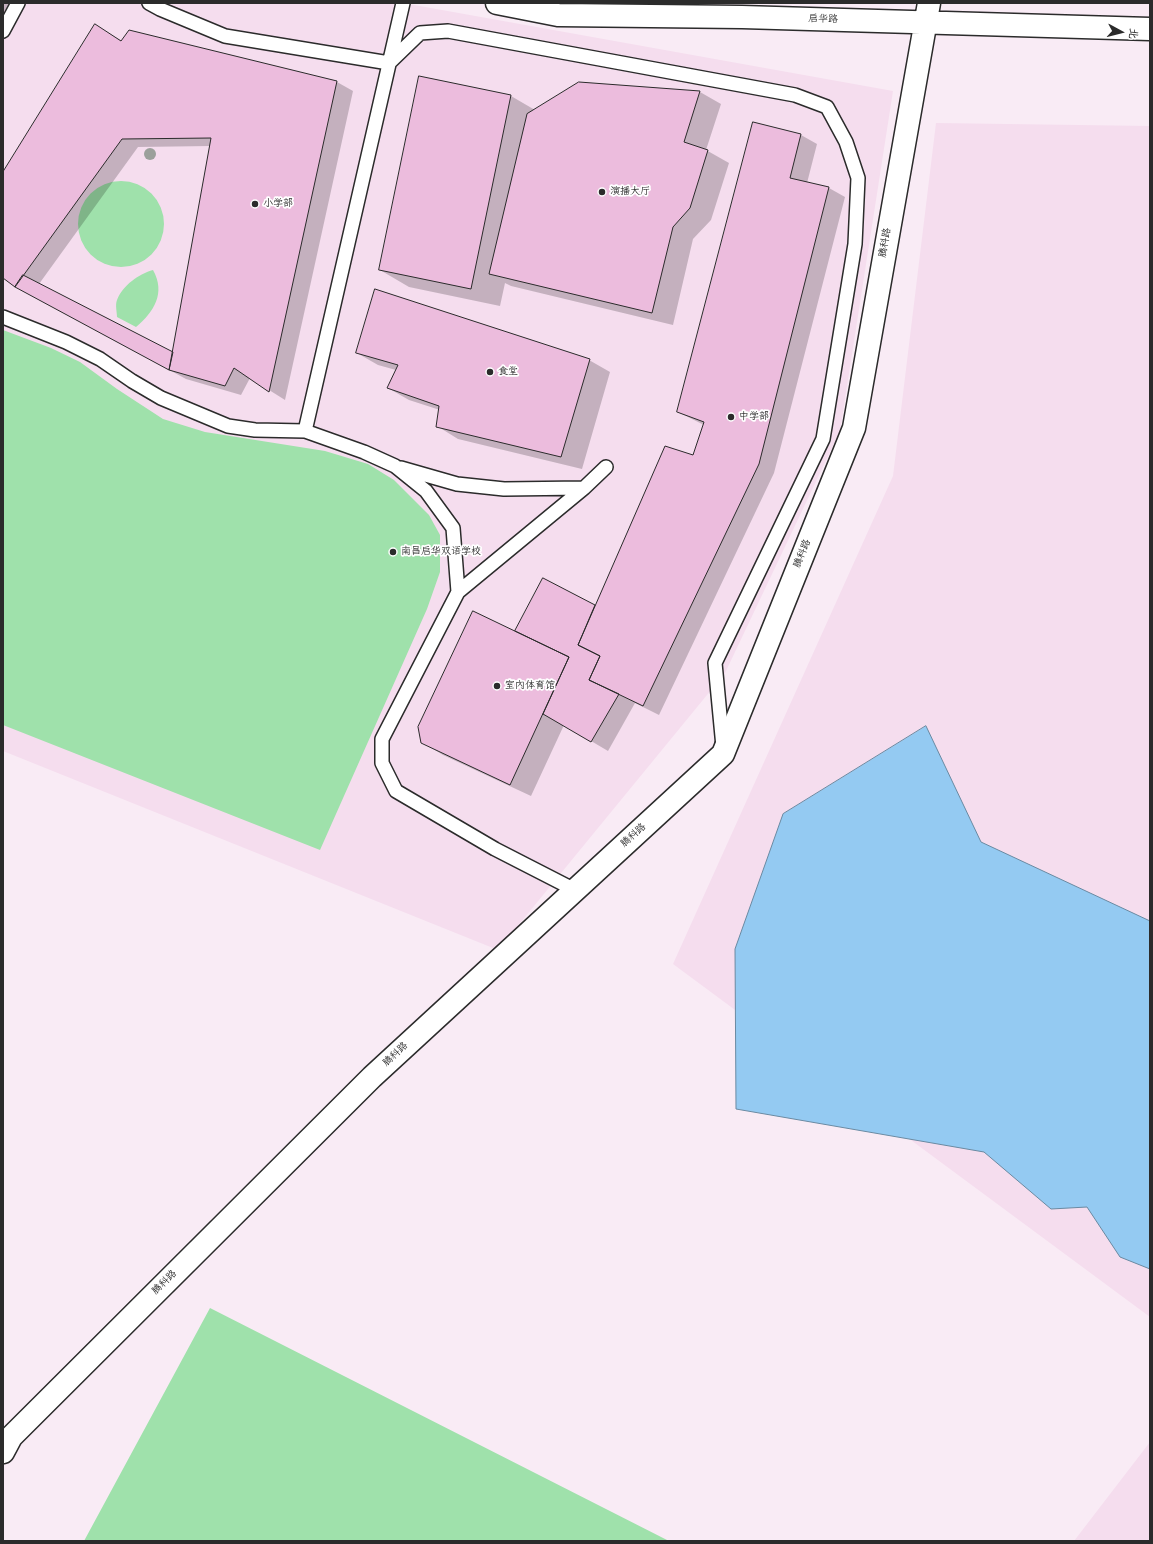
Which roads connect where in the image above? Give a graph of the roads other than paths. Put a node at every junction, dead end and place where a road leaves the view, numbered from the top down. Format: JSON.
{"nodes":[{"id":1,"x":18,"y":3,"type":"edge"},
{"id":2,"x":149,"y":3,"type":"edge"},
{"id":3,"x":403,"y":3,"type":"edge"},
{"id":4,"x":497,"y":3,"type":"edge"},
{"id":5,"x":927,"y":13,"type":"edge"},
{"id":6,"x":1150,"y":29,"type":"edge"},
{"id":7,"x":3,"y":31,"type":"edge"},
{"id":8,"x":389,"y":63,"type":"junction"},
{"id":9,"x":3,"y":317,"type":"edge"},
{"id":10,"x":306,"y":431,"type":"junction"},
{"id":11,"x":395,"y":466,"type":"junction"},
{"id":12,"x":606,"y":467,"type":"dead end"},
{"id":13,"x":584,"y":488,"type":"junction"},
{"id":14,"x":458,"y":592,"type":"junction"},
{"id":15,"x":723,"y":754,"type":"junction"},
{"id":16,"x":575,"y":890,"type":"junction"},
{"id":17,"x":3,"y":1452,"type":"edge"}],
"edges":[{"from":1,"to":7,"type":"lane"},
{"from":2,"to":8,"type":"lane"},
{"from":3,"to":8,"type":"lane"},
{"from":4,"to":5,"type":"street","name":"启华路"},
{"from":5,"to":6,"type":"street","name":"启华路"},
{"from":5,"to":15,"type":"street","name":"腾科路"},
{"from":8,"to":10,"type":"lane"},
{"from":8,"to":15,"type":"lane"},
{"from":9,"to":10,"type":"lane"},
{"from":10,"to":11,"type":"lane"},
{"from":11,"to":13,"type":"lane"},
{"from":11,"to":14,"type":"lane"},
{"from":12,"to":13,"type":"lane"},
{"from":13,"to":14,"type":"lane"},
{"from":14,"to":16,"type":"lane"},
{"from":15,"to":16,"type":"street","name":"腾科路"},
{"from":16,"to":17,"type":"street","name":"腾科路"}]}
